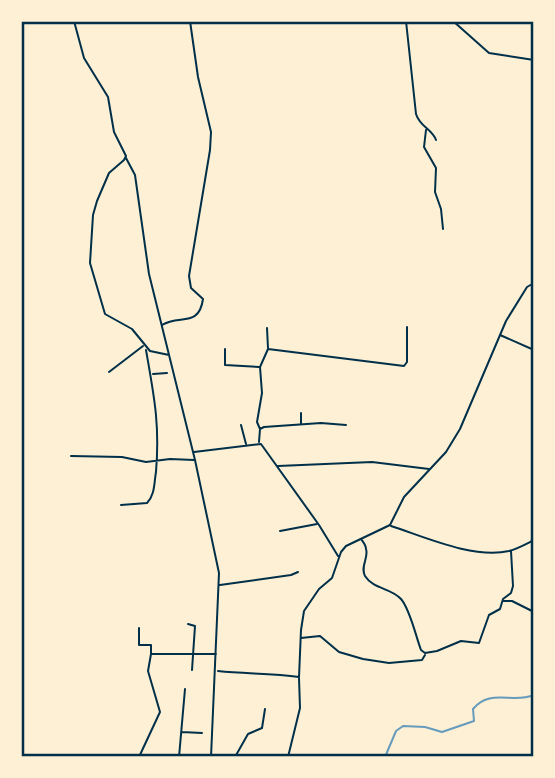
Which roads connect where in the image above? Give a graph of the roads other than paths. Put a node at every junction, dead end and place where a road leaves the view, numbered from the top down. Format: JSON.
{"nodes":[{"id":1,"x":74,"y":21,"type":"edge"},
{"id":2,"x":190,"y":21,"type":"edge"},
{"id":3,"x":406,"y":21,"type":"edge"},
{"id":4,"x":453,"y":21,"type":"edge"},
{"id":5,"x":534,"y":60,"type":"edge"},
{"id":6,"x":427,"y":130,"type":"junction"},
{"id":7,"x":436,"y":140,"type":"dead end"},
{"id":8,"x":126,"y":158,"type":"junction"},
{"id":9,"x":443,"y":229,"type":"dead end"},
{"id":10,"x":534,"y":283,"type":"edge"},
{"id":11,"x":162,"y":325,"type":"junction"},
{"id":12,"x":407,"y":327,"type":"dead end"},
{"id":13,"x":267,"y":328,"type":"dead end"},
{"id":14,"x":500,"y":335,"type":"junction"},
{"id":15,"x":145,"y":347,"type":"junction"},
{"id":16,"x":225,"y":349,"type":"dead end"},
{"id":17,"x":268,"y":349,"type":"junction"},
{"id":18,"x":534,"y":350,"type":"edge"},
{"id":19,"x":169,"y":355,"type":"junction"},
{"id":20,"x":260,"y":367,"type":"junction"},
{"id":21,"x":110,"y":372,"type":"dead end"},
{"id":22,"x":167,"y":373,"type":"dead end"},
{"id":23,"x":152,"y":374,"type":"junction"},
{"id":24,"x":301,"y":413,"type":"dead end"},
{"id":25,"x":241,"y":425,"type":"dead end"},
{"id":26,"x":300,"y":425,"type":"junction"},
{"id":27,"x":346,"y":425,"type":"dead end"},
{"id":28,"x":260,"y":429,"type":"junction"},
{"id":29,"x":259,"y":443,"type":"junction"},
{"id":30,"x":246,"y":445,"type":"junction"},
{"id":31,"x":193,"y":452,"type":"junction"},
{"id":32,"x":71,"y":456,"type":"dead end"},
{"id":33,"x":157,"y":460,"type":"junction"},
{"id":34,"x":195,"y":460,"type":"junction"},
{"id":35,"x":277,"y":466,"type":"junction"},
{"id":36,"x":431,"y":469,"type":"junction"},
{"id":37,"x":121,"y":505,"type":"dead end"},
{"id":38,"x":318,"y":523,"type":"junction"},
{"id":39,"x":390,"y":525,"type":"junction"},
{"id":40,"x":280,"y":531,"type":"dead end"},
{"id":41,"x":361,"y":538,"type":"junction"},
{"id":42,"x":534,"y":540,"type":"edge"},
{"id":43,"x":511,"y":551,"type":"junction"},
{"id":44,"x":340,"y":558,"type":"junction"},
{"id":45,"x":298,"y":572,"type":"dead end"},
{"id":46,"x":219,"y":585,"type":"junction"},
{"id":47,"x":502,"y":601,"type":"junction"},
{"id":48,"x":534,"y":612,"type":"edge"},
{"id":49,"x":188,"y":624,"type":"dead end"},
{"id":50,"x":139,"y":628,"type":"dead end"},
{"id":51,"x":300,"y":638,"type":"junction"},
{"id":52,"x":425,"y":653,"type":"junction"},
{"id":53,"x":151,"y":654,"type":"junction"},
{"id":54,"x":193,"y":654,"type":"junction"},
{"id":55,"x":217,"y":654,"type":"junction"},
{"id":56,"x":192,"y":670,"type":"dead end"},
{"id":57,"x":216,"y":671,"type":"junction"},
{"id":58,"x":299,"y":677,"type":"junction"},
{"id":59,"x":185,"y":689,"type":"dead end"},
{"id":60,"x":265,"y":709,"type":"dead end"},
{"id":61,"x":181,"y":732,"type":"junction"},
{"id":62,"x":202,"y":733,"type":"dead end"},
{"id":63,"x":139,"y":757,"type":"edge"},
{"id":64,"x":178,"y":757,"type":"edge"},
{"id":65,"x":211,"y":757,"type":"edge"},
{"id":66,"x":235,"y":757,"type":"edge"},
{"id":67,"x":288,"y":757,"type":"edge"}],
"edges":[{"from":1,"to":8,"type":"street"},
{"from":2,"to":11,"type":"street"},
{"from":3,"to":6,"type":"street"},
{"from":4,"to":5,"type":"street"},
{"from":6,"to":7,"type":"street"},
{"from":6,"to":9,"type":"street"},
{"from":8,"to":11,"type":"street"},
{"from":8,"to":15,"type":"street"},
{"from":10,"to":14,"type":"street"},
{"from":11,"to":19,"type":"street"},
{"from":12,"to":17,"type":"street"},
{"from":13,"to":17,"type":"street"},
{"from":14,"to":18,"type":"street"},
{"from":14,"to":36,"type":"street"},
{"from":15,"to":19,"type":"street"},
{"from":15,"to":21,"type":"street"},
{"from":15,"to":23,"type":"street"},
{"from":16,"to":20,"type":"street"},
{"from":17,"to":20,"type":"street"},
{"from":19,"to":31,"type":"street"},
{"from":20,"to":28,"type":"street"},
{"from":22,"to":23,"type":"street"},
{"from":23,"to":33,"type":"street"},
{"from":24,"to":26,"type":"street"},
{"from":25,"to":30,"type":"street"},
{"from":26,"to":27,"type":"street"},
{"from":26,"to":28,"type":"street"},
{"from":28,"to":29,"type":"street"},
{"from":29,"to":30,"type":"street"},
{"from":29,"to":35,"type":"street"},
{"from":30,"to":31,"type":"street"},
{"from":31,"to":34,"type":"street"},
{"from":32,"to":33,"type":"street"},
{"from":33,"to":34,"type":"street"},
{"from":33,"to":37,"type":"street"},
{"from":34,"to":46,"type":"street"},
{"from":35,"to":36,"type":"street"},
{"from":35,"to":38,"type":"street"},
{"from":36,"to":39,"type":"street"},
{"from":38,"to":40,"type":"street"},
{"from":38,"to":44,"type":"street"},
{"from":39,"to":41,"type":"street"},
{"from":39,"to":43,"type":"street"},
{"from":41,"to":44,"type":"street"},
{"from":41,"to":52,"type":"street"},
{"from":42,"to":43,"type":"street"},
{"from":43,"to":47,"type":"street"},
{"from":44,"to":51,"type":"street"},
{"from":45,"to":46,"type":"street"},
{"from":46,"to":55,"type":"street"},
{"from":47,"to":48,"type":"street"},
{"from":47,"to":52,"type":"street"},
{"from":49,"to":54,"type":"street"},
{"from":50,"to":53,"type":"street"},
{"from":51,"to":52,"type":"street"},
{"from":51,"to":58,"type":"street"},
{"from":53,"to":54,"type":"street"},
{"from":53,"to":63,"type":"street"},
{"from":54,"to":55,"type":"street"},
{"from":54,"to":56,"type":"street"},
{"from":55,"to":57,"type":"street"},
{"from":57,"to":58,"type":"street"},
{"from":57,"to":65,"type":"street"},
{"from":58,"to":67,"type":"street"},
{"from":59,"to":61,"type":"street"},
{"from":60,"to":66,"type":"street"},
{"from":61,"to":62,"type":"street"},
{"from":61,"to":64,"type":"street"}]}
